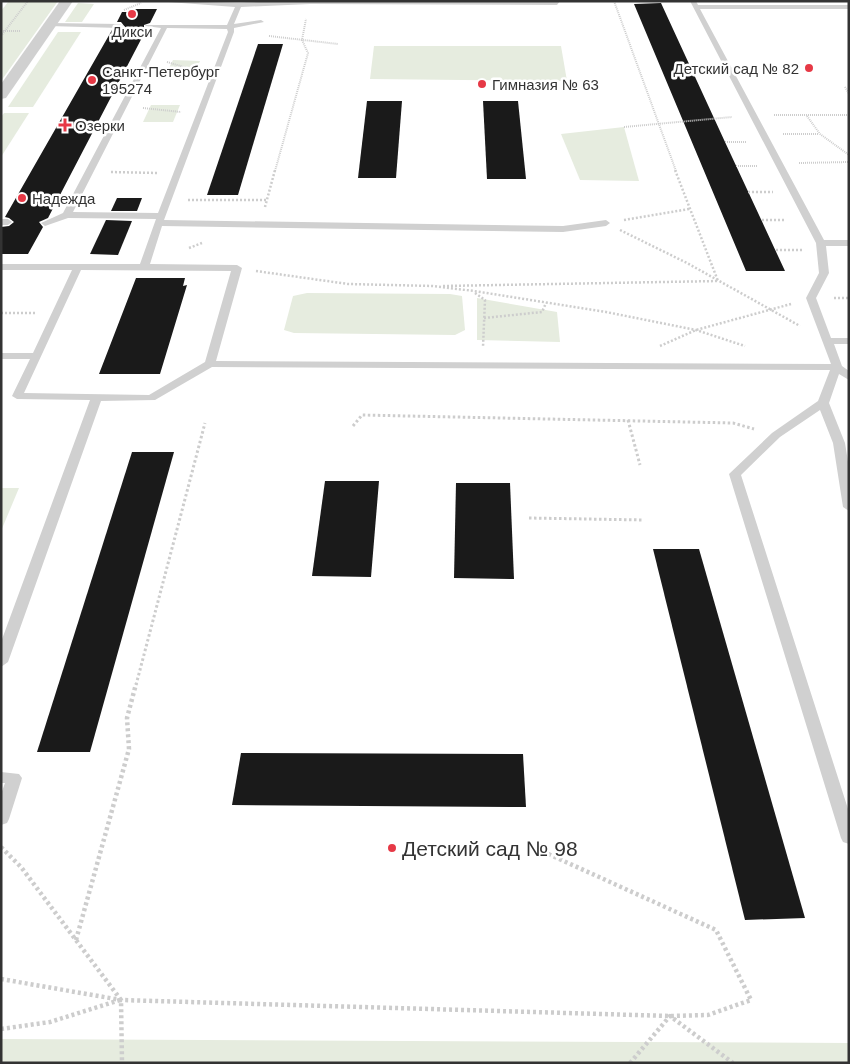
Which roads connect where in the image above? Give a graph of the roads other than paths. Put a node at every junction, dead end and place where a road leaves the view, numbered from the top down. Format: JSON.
{"nodes":[{"id":1,"x":67,"y":1,"type":"edge"},
{"id":2,"x":158,"y":1,"type":"edge"},
{"id":3,"x":207,"y":1,"type":"edge"},
{"id":4,"x":310,"y":1,"type":"edge"},
{"id":5,"x":557,"y":1,"type":"edge"},
{"id":6,"x":394,"y":2,"type":"edge"},
{"id":7,"x":239,"y":4,"type":"junction"},
{"id":8,"x":695,"y":4,"type":"edge"},
{"id":9,"x":849,"y":7,"type":"edge"},
{"id":10,"x":261,"y":22,"type":"dead end"},
{"id":11,"x":50,"y":25,"type":"junction"},
{"id":12,"x":120,"y":26,"type":"dead end"},
{"id":13,"x":148,"y":26,"type":"dead end"},
{"id":14,"x":165,"y":26,"type":"junction"},
{"id":15,"x":231,"y":30,"type":"junction"},
{"id":16,"x":1,"y":95,"type":"edge"},
{"id":17,"x":67,"y":215,"type":"junction"},
{"id":18,"x":160,"y":220,"type":"junction"},
{"id":19,"x":45,"y":223,"type":"dead end"},
{"id":20,"x":606,"y":223,"type":"road end"},
{"id":21,"x":821,"y":243,"type":"junction"},
{"id":22,"x":849,"y":243,"type":"edge"},
{"id":23,"x":1,"y":267,"type":"edge"},
{"id":24,"x":78,"y":267,"type":"junction"},
{"id":25,"x":144,"y":267,"type":"junction"},
{"id":26,"x":849,"y":341,"type":"edge"},
{"id":27,"x":828,"y":342,"type":"junction"},
{"id":28,"x":1,"y":356,"type":"edge"},
{"id":29,"x":36,"y":356,"type":"junction"},
{"id":30,"x":210,"y":364,"type":"junction"},
{"id":31,"x":838,"y":367,"type":"junction"},
{"id":32,"x":849,"y":377,"type":"edge"},
{"id":33,"x":96,"y":398,"type":"junction"},
{"id":34,"x":823,"y":403,"type":"junction"},
{"id":35,"x":849,"y":506,"type":"edge"},
{"id":36,"x":1,"y":662,"type":"edge"},
{"id":37,"x":1,"y":777,"type":"edge"},
{"id":38,"x":1,"y":819,"type":"edge"},
{"id":39,"x":849,"y":838,"type":"edge"}],
"edges":[{"from":1,"to":11,"type":"street"},
{"from":2,"to":3,"type":"lane"},
{"from":3,"to":7,"type":"lane"},
{"from":4,"to":6,"type":"lane"},
{"from":4,"to":7,"type":"lane"},
{"from":5,"to":6,"type":"lane"},
{"from":7,"to":15,"type":"lane"},
{"from":8,"to":9,"type":"lane"},
{"from":8,"to":21,"type":"lane"},
{"from":10,"to":15,"type":"lane"},
{"from":11,"to":12,"type":"lane"},
{"from":11,"to":16,"type":"street"},
{"from":13,"to":14,"type":"lane"},
{"from":14,"to":15,"type":"lane"},
{"from":14,"to":17,"type":"lane"},
{"from":15,"to":18,"type":"lane"},
{"from":17,"to":18,"type":"lane"},
{"from":17,"to":19,"type":"lane"},
{"from":18,"to":20,"type":"lane"},
{"from":18,"to":25,"type":"lane"},
{"from":21,"to":22,"type":"lane"},
{"from":21,"to":27,"type":"lane"},
{"from":23,"to":24,"type":"lane"},
{"from":24,"to":25,"type":"lane"},
{"from":24,"to":29,"type":"lane"},
{"from":25,"to":30,"type":"lane"},
{"from":26,"to":27,"type":"lane"},
{"from":27,"to":31,"type":"lane"},
{"from":28,"to":29,"type":"lane"},
{"from":29,"to":33,"type":"lane"},
{"from":30,"to":31,"type":"lane"},
{"from":30,"to":33,"type":"lane"},
{"from":31,"to":32,"type":"lane"},
{"from":31,"to":34,"type":"lane"},
{"from":33,"to":36,"type":"lane"},
{"from":34,"to":35,"type":"lane"},
{"from":34,"to":39,"type":"lane"},
{"from":37,"to":38,"type":"lane"}]}
